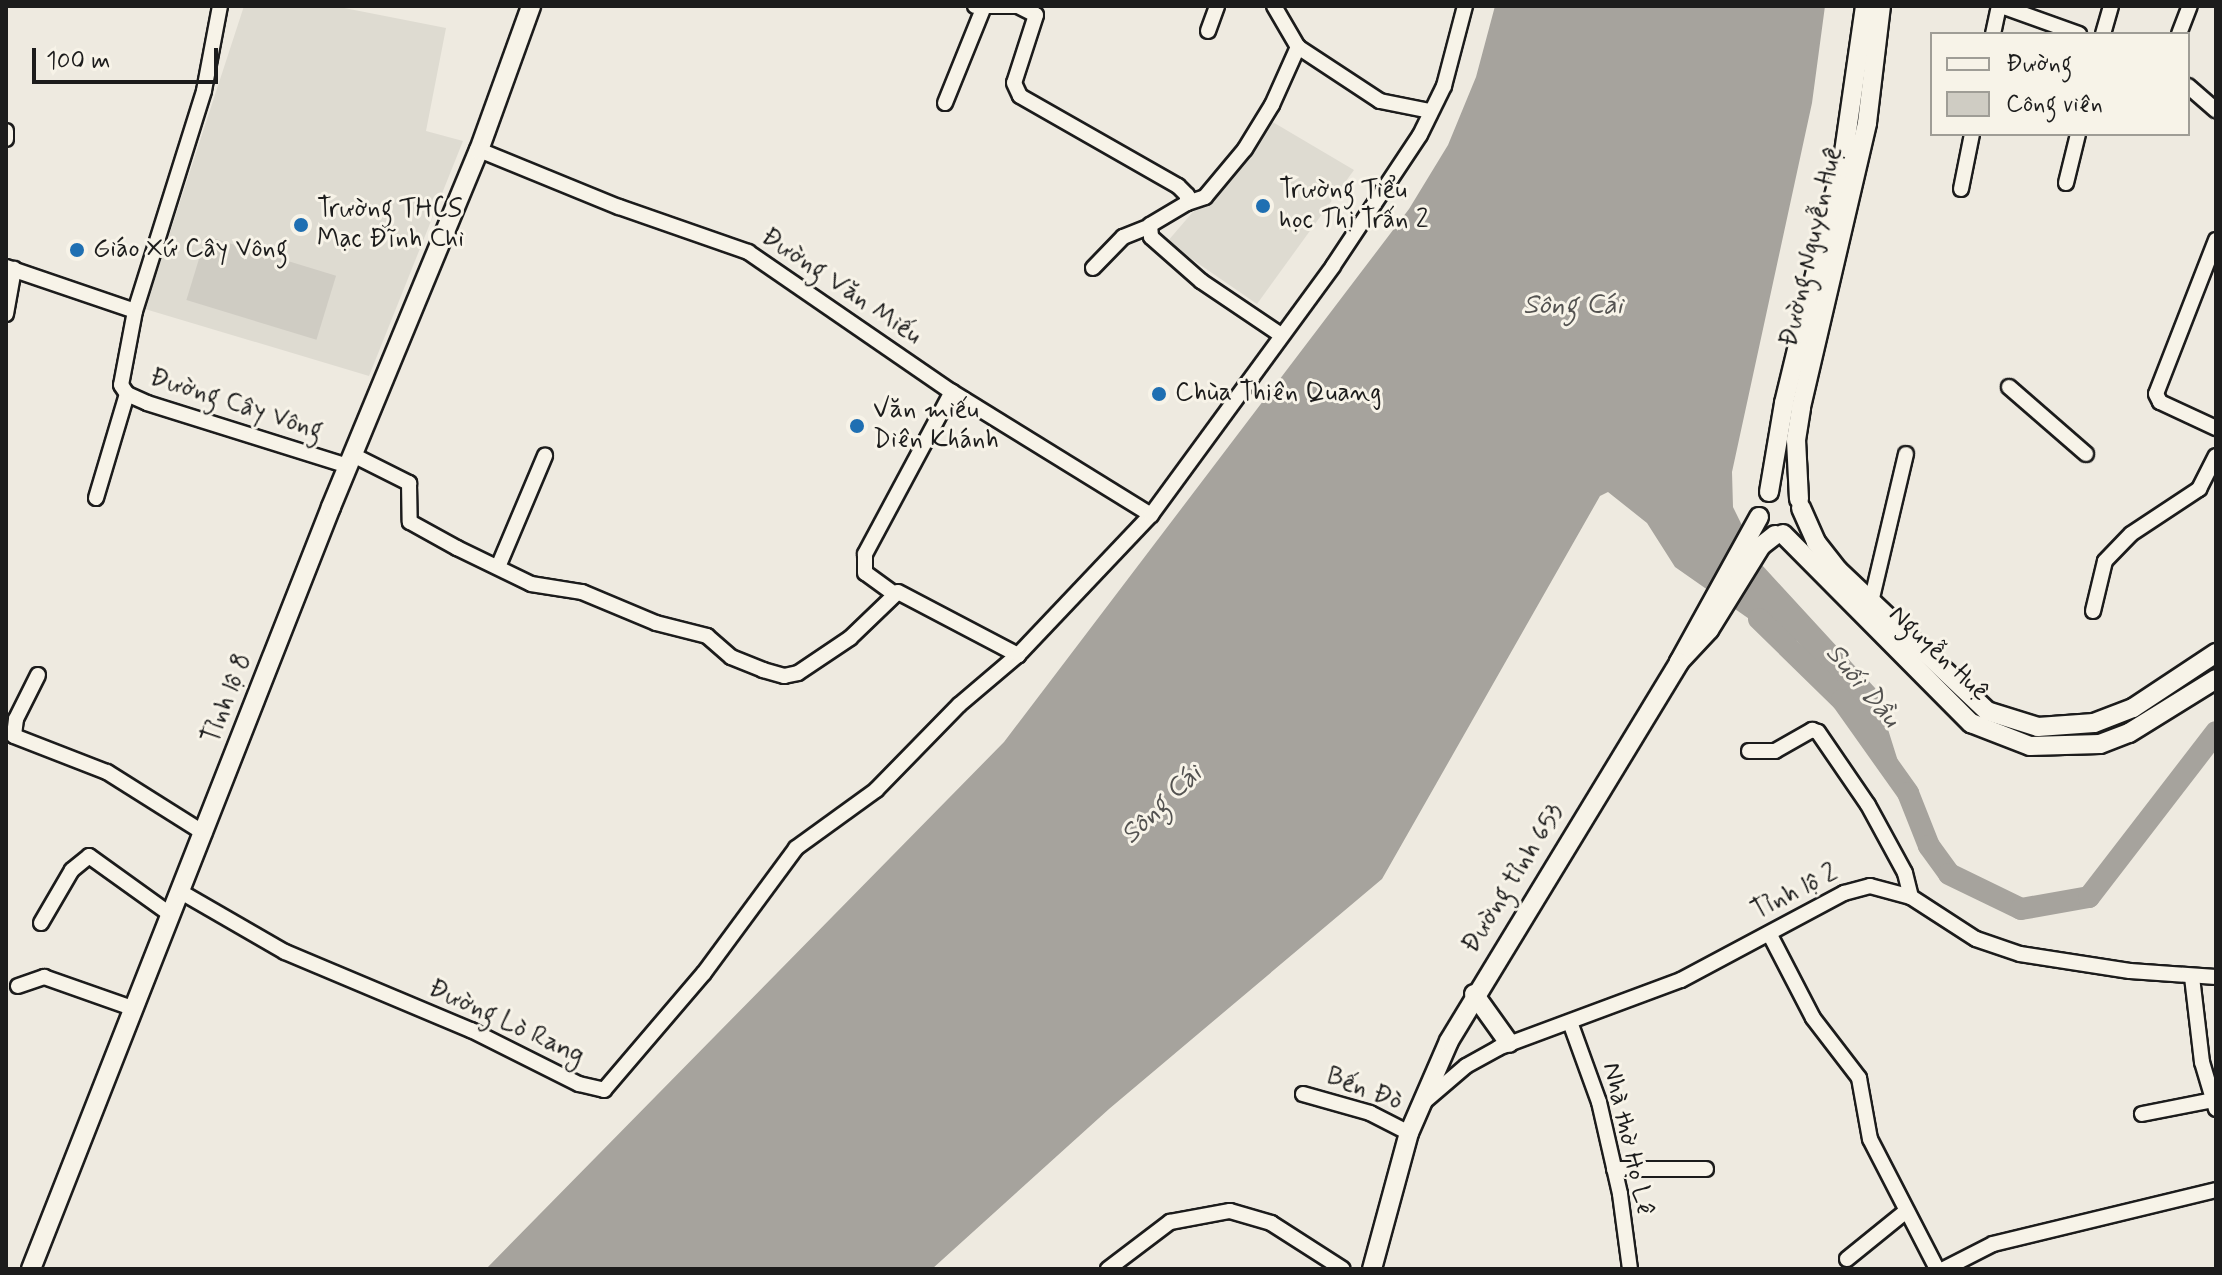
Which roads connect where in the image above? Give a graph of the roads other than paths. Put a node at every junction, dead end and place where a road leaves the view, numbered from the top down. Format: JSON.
{"nodes":[{"id":1,"x":220,"y":6,"type":"edge"},
{"id":2,"x":531,"y":6,"type":"edge"},
{"id":3,"x":1018,"y":6,"type":"edge"},
{"id":4,"x":1217,"y":6,"type":"edge"},
{"id":5,"x":1274,"y":6,"type":"edge"},
{"id":6,"x":1465,"y":6,"type":"edge"},
{"id":7,"x":1865,"y":6,"type":"edge"},
{"id":8,"x":1881,"y":6,"type":"edge"},
{"id":9,"x":2000,"y":6,"type":"edge"},
{"id":10,"x":2111,"y":6,"type":"edge"},
{"id":11,"x":2190,"y":6,"type":"edge"},
{"id":12,"x":979,"y":7,"type":"edge"},
{"id":13,"x":1208,"y":31,"type":"dead end"},
{"id":14,"x":1994,"y":32,"type":"edge"},
{"id":15,"x":2073,"y":32,"type":"edge"},
{"id":16,"x":2104,"y":32,"type":"edge"},
{"id":17,"x":2180,"y":32,"type":"edge"},
{"id":18,"x":1298,"y":47,"type":"junction"},
{"id":19,"x":2190,"y":88,"type":"edge"},
{"id":20,"x":945,"y":103,"type":"dead end"},
{"id":21,"x":2216,"y":110,"type":"edge"},
{"id":22,"x":1430,"y":111,"type":"junction"},
{"id":23,"x":6,"y":131,"type":"edge"},
{"id":24,"x":1972,"y":136,"type":"edge"},
{"id":25,"x":2078,"y":136,"type":"edge"},
{"id":26,"x":6,"y":139,"type":"edge"},
{"id":27,"x":479,"y":150,"type":"junction"},
{"id":28,"x":2066,"y":183,"type":"dead end"},
{"id":29,"x":1961,"y":189,"type":"dead end"},
{"id":30,"x":1187,"y":203,"type":"junction"},
{"id":31,"x":1148,"y":227,"type":"junction"},
{"id":32,"x":2216,"y":240,"type":"edge"},
{"id":33,"x":1828,"y":262,"type":"junction"},
{"id":34,"x":10,"y":268,"type":"edge"},
{"id":35,"x":1093,"y":268,"type":"dead end"},
{"id":36,"x":135,"y":311,"type":"junction"},
{"id":37,"x":6,"y":314,"type":"edge"},
{"id":38,"x":1281,"y":335,"type":"junction"},
{"id":39,"x":2009,"y":387,"type":"dead end"},
{"id":40,"x":952,"y":392,"type":"junction"},
{"id":41,"x":127,"y":394,"type":"junction"},
{"id":42,"x":2216,"y":428,"type":"edge"},
{"id":43,"x":1906,"y":454,"type":"dead end"},
{"id":44,"x":2086,"y":454,"type":"dead end"},
{"id":45,"x":545,"y":456,"type":"dead end"},
{"id":46,"x":2216,"y":456,"type":"edge"},
{"id":47,"x":351,"y":461,"type":"junction"},
{"id":48,"x":1769,"y":492,"type":"junction"},
{"id":49,"x":96,"y":498,"type":"dead end"},
{"id":50,"x":1800,"y":504,"type":"junction"},
{"id":51,"x":1151,"y":515,"type":"junction"},
{"id":52,"x":1759,"y":517,"type":"junction"},
{"id":53,"x":1779,"y":535,"type":"junction"},
{"id":54,"x":1749,"y":549,"type":"junction"},
{"id":55,"x":498,"y":567,"type":"junction"},
{"id":56,"x":893,"y":593,"type":"junction"},
{"id":57,"x":1871,"y":602,"type":"junction"},
{"id":58,"x":2093,"y":611,"type":"dead end"},
{"id":59,"x":2216,"y":653,"type":"edge"},
{"id":60,"x":1018,"y":655,"type":"junction"},
{"id":61,"x":1920,"y":663,"type":"junction"},
{"id":62,"x":38,"y":675,"type":"dead end"},
{"id":63,"x":2216,"y":679,"type":"edge"},
{"id":64,"x":1749,"y":751,"type":"dead end"},
{"id":65,"x":204,"y":833,"type":"junction"},
{"id":66,"x":181,"y":892,"type":"junction"},
{"id":67,"x":1911,"y":897,"type":"junction"},
{"id":68,"x":171,"y":915,"type":"junction"},
{"id":69,"x":41,"y":923,"type":"dead end"},
{"id":70,"x":1770,"y":935,"type":"junction"},
{"id":71,"x":2192,"y":977,"type":"junction"},
{"id":72,"x":2216,"y":977,"type":"edge"},
{"id":73,"x":18,"y":986,"type":"dead end"},
{"id":74,"x":1474,"y":994,"type":"junction"},
{"id":75,"x":135,"y":1009,"type":"junction"},
{"id":76,"x":1570,"y":1022,"type":"junction"},
{"id":77,"x":1509,"y":1043,"type":"junction"},
{"id":78,"x":1303,"y":1094,"type":"dead end"},
{"id":79,"x":2215,"y":1104,"type":"edge"},
{"id":80,"x":1419,"y":1106,"type":"junction"},
{"id":81,"x":2142,"y":1114,"type":"dead end"},
{"id":82,"x":1409,"y":1133,"type":"junction"},
{"id":83,"x":1614,"y":1169,"type":"junction"},
{"id":84,"x":1706,"y":1169,"type":"dead end"},
{"id":85,"x":2216,"y":1190,"type":"edge"},
{"id":86,"x":1905,"y":1212,"type":"junction"},
{"id":87,"x":1847,"y":1259,"type":"dead end"},
{"id":88,"x":31,"y":1269,"type":"edge"},
{"id":89,"x":1108,"y":1269,"type":"edge"},
{"id":90,"x":1343,"y":1269,"type":"edge"},
{"id":91,"x":1372,"y":1269,"type":"edge"},
{"id":92,"x":1630,"y":1269,"type":"edge"},
{"id":93,"x":1937,"y":1269,"type":"edge"},
{"id":94,"x":1944,"y":1269,"type":"edge"}],
"edges":[{"from":1,"to":36,"type":"street","name":"Đường Cây Vông"},
{"from":2,"to":27,"type":"main road","name":"Tỉnh lộ 8"},
{"from":3,"to":12,"type":"street"},
{"from":3,"to":30,"type":"street"},
{"from":4,"to":13,"type":"street"},
{"from":5,"to":18,"type":"street"},
{"from":6,"to":22,"type":"street"},
{"from":7,"to":33,"type":"main road","name":"Đường Nguyễn Huệ"},
{"from":8,"to":33,"type":"main road","name":"Đường Nguyễn Huệ"},
{"from":9,"to":14,"type":"street"},
{"from":9,"to":15,"type":"street"},
{"from":10,"to":16,"type":"street"},
{"from":11,"to":17,"type":"street"},
{"from":12,"to":20,"type":"street"},
{"from":18,"to":22,"type":"street"},
{"from":18,"to":30,"type":"street"},
{"from":19,"to":21,"type":"street"},
{"from":22,"to":38,"type":"street"},
{"from":23,"to":26,"type":"street"},
{"from":24,"to":29,"type":"street"},
{"from":25,"to":28,"type":"street"},
{"from":27,"to":40,"type":"street","name":"Đường Văn Miếu"},
{"from":27,"to":47,"type":"main road","name":"Tỉnh lộ 8"},
{"from":30,"to":31,"type":"street"},
{"from":31,"to":35,"type":"street"},
{"from":31,"to":38,"type":"street"},
{"from":32,"to":42,"type":"street"},
{"from":33,"to":48,"type":"main road","name":"Đường Nguyễn Huệ"},
{"from":33,"to":50,"type":"main road","name":"Đường Nguyễn Huệ"},
{"from":34,"to":36,"type":"street"},
{"from":34,"to":37,"type":"street"},
{"from":36,"to":41,"type":"street","name":"Đường Cây Vông"},
{"from":38,"to":51,"type":"street"},
{"from":39,"to":44,"type":"street"},
{"from":40,"to":51,"type":"street","name":"Đường Văn Miếu"},
{"from":40,"to":56,"type":"street"},
{"from":41,"to":47,"type":"street","name":"Đường Cây Vông"},
{"from":41,"to":49,"type":"street"},
{"from":43,"to":57,"type":"street"},
{"from":45,"to":55,"type":"street"},
{"from":46,"to":58,"type":"street"},
{"from":47,"to":55,"type":"street","name":"Đường Cây Vông"},
{"from":47,"to":65,"type":"main road","name":"Tỉnh lộ 8"},
{"from":48,"to":50,"type":"main road"},
{"from":48,"to":52,"type":"main road"},
{"from":50,"to":53,"type":"main road"},
{"from":50,"to":57,"type":"main road","name":"Nguyễn Huệ"},
{"from":51,"to":60,"type":"street"},
{"from":52,"to":53,"type":"main road"},
{"from":52,"to":54,"type":"main road","name":"Đường tỉnh 653"},
{"from":53,"to":54,"type":"main road","name":"Đường tỉnh 653"},
{"from":53,"to":61,"type":"main road","name":"Nguyễn Huệ"},
{"from":54,"to":74,"type":"main road","name":"Đường tỉnh 653"},
{"from":55,"to":56,"type":"street"},
{"from":56,"to":60,"type":"street"},
{"from":57,"to":61,"type":"main road","name":"Nguyễn Huệ"},
{"from":59,"to":61,"type":"main road","name":"Nguyễn Huệ"},
{"from":60,"to":66,"type":"street","name":"Đường Lò Rang"},
{"from":61,"to":63,"type":"main road","name":"Nguyễn Huệ"},
{"from":62,"to":65,"type":"street"},
{"from":64,"to":67,"type":"street"},
{"from":65,"to":66,"type":"main road","name":"Tỉnh lộ 8"},
{"from":66,"to":68,"type":"main road","name":"Tỉnh lộ 8"},
{"from":67,"to":70,"type":"street","name":"Tỉnh lộ 2"},
{"from":67,"to":71,"type":"street","name":"Tỉnh lộ 2"},
{"from":68,"to":69,"type":"street"},
{"from":68,"to":75,"type":"main road","name":"Tỉnh lộ 8"},
{"from":70,"to":76,"type":"street","name":"Tỉnh lộ 2"},
{"from":70,"to":86,"type":"street"},
{"from":71,"to":72,"type":"street","name":"Tỉnh lộ 2"},
{"from":71,"to":79,"type":"street"},
{"from":73,"to":75,"type":"street"},
{"from":74,"to":77,"type":"main road"},
{"from":74,"to":80,"type":"main road","name":"Đường tỉnh 653"},
{"from":75,"to":88,"type":"main road","name":"Tỉnh lộ 8"},
{"from":76,"to":77,"type":"street","name":"Tỉnh lộ 2"},
{"from":76,"to":83,"type":"street","name":"Nhà thờ Họ Lê"},
{"from":77,"to":80,"type":"street","name":"Tỉnh lộ 2"},
{"from":78,"to":82,"type":"street","name":"Bến Đò"},
{"from":79,"to":81,"type":"street"},
{"from":80,"to":82,"type":"main road","name":"Đường tỉnh 653"},
{"from":82,"to":91,"type":"main road"},
{"from":83,"to":84,"type":"street"},
{"from":83,"to":92,"type":"street","name":"Nhà thờ Họ Lê"},
{"from":85,"to":94,"type":"street"},
{"from":86,"to":87,"type":"street"},
{"from":86,"to":93,"type":"street"},
{"from":89,"to":90,"type":"street"}]}
